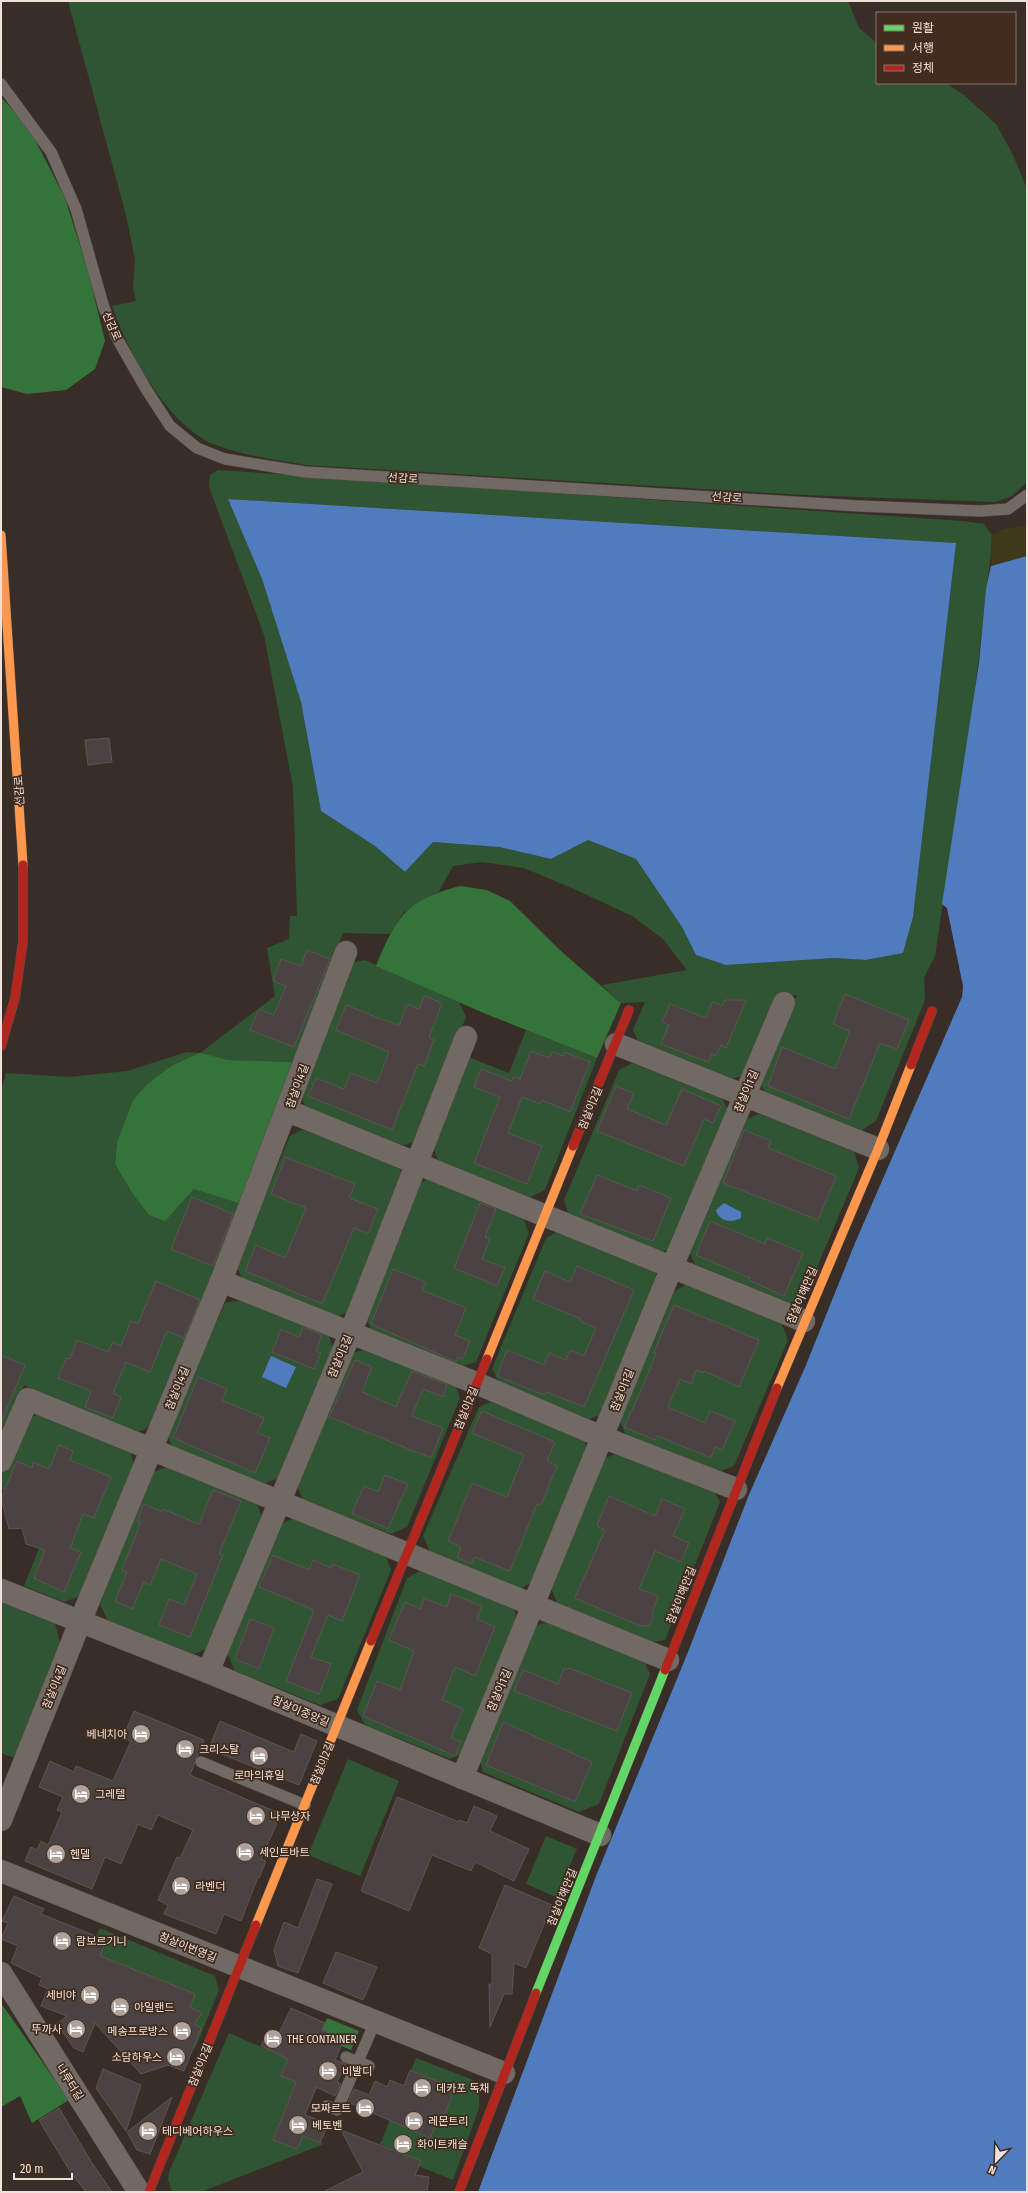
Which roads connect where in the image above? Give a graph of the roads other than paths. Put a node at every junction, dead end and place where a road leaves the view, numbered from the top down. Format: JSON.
{"nodes":[{"id":1,"x":1,"y":84,"type":"edge"},
{"id":2,"x":1027,"y":495,"type":"edge"},
{"id":3,"x":1,"y":535,"type":"edge"},
{"id":4,"x":346,"y":952,"type":"dead end"},
{"id":5,"x":784,"y":1003,"type":"dead end"},
{"id":6,"x":629,"y":1010,"type":"dead end"},
{"id":7,"x":932,"y":1011,"type":"dead end"},
{"id":8,"x":466,"y":1037,"type":"dead end"},
{"id":9,"x":616,"y":1044,"type":"junction"},
{"id":10,"x":1,"y":1046,"type":"edge"},
{"id":11,"x":744,"y":1096,"type":"junction"},
{"id":12,"x":288,"y":1111,"type":"junction"},
{"id":13,"x":878,"y":1149,"type":"junction"},
{"id":14,"x":417,"y":1162,"type":"junction"},
{"id":15,"x":545,"y":1215,"type":"junction"},
{"id":16,"x":672,"y":1267,"type":"junction"},
{"id":17,"x":221,"y":1281,"type":"junction"},
{"id":18,"x":804,"y":1321,"type":"junction"},
{"id":19,"x":350,"y":1334,"type":"junction"},
{"id":20,"x":476,"y":1383,"type":"junction"},
{"id":21,"x":602,"y":1437,"type":"junction"},
{"id":22,"x":152,"y":1448,"type":"junction"},
{"id":23,"x":1,"y":1461,"type":"edge"},
{"id":24,"x":736,"y":1489,"type":"junction"},
{"id":25,"x":279,"y":1500,"type":"junction"},
{"id":26,"x":407,"y":1552,"type":"junction"},
{"id":27,"x":1,"y":1590,"type":"edge"},
{"id":28,"x":534,"y":1605,"type":"junction"},
{"id":29,"x":80,"y":1622,"type":"junction"},
{"id":30,"x":668,"y":1660,"type":"junction"},
{"id":31,"x":208,"y":1672,"type":"junction"},
{"id":32,"x":337,"y":1726,"type":"junction"},
{"id":33,"x":200,"y":1762,"type":"dead end"},
{"id":34,"x":462,"y":1778,"type":"junction"},
{"id":35,"x":305,"y":1805,"type":"junction"},
{"id":36,"x":1,"y":1820,"type":"edge"},
{"id":37,"x":600,"y":1835,"type":"junction"},
{"id":38,"x":1,"y":1871,"type":"edge"},
{"id":39,"x":238,"y":1968,"type":"junction"},
{"id":40,"x":1,"y":1973,"type":"edge"},
{"id":41,"x":375,"y":2022,"type":"junction"},
{"id":42,"x":346,"y":2057,"type":"dead end"},
{"id":43,"x":358,"y":2062,"type":"junction"},
{"id":44,"x":369,"y":2066,"type":"dead end"},
{"id":45,"x":504,"y":2073,"type":"junction"},
{"id":46,"x":327,"y":2106,"type":"dead end"},
{"id":47,"x":139,"y":2192,"type":"edge"},
{"id":48,"x":148,"y":2192,"type":"edge"},
{"id":49,"x":459,"y":2192,"type":"edge"}],
"edges":[{"from":1,"to":2,"type":"lane","name":"선감로"},
{"from":3,"to":10,"type":"street","name":"선감로"},
{"from":4,"to":12,"type":"street","name":"참살이4길"},
{"from":5,"to":11,"type":"street","name":"참살이1길"},
{"from":6,"to":9,"type":"street","name":"참살이2길"},
{"from":7,"to":13,"type":"street","name":"참살이해안길"},
{"from":8,"to":14,"type":"street","name":"참살이3길"},
{"from":9,"to":11,"type":"street"},
{"from":9,"to":15,"type":"street","name":"참살이2길"},
{"from":11,"to":13,"type":"street"},
{"from":11,"to":16,"type":"street","name":"참살이1길"},
{"from":12,"to":14,"type":"street"},
{"from":12,"to":17,"type":"street","name":"참살이4길"},
{"from":13,"to":18,"type":"street","name":"참살이해안길"},
{"from":14,"to":15,"type":"street"},
{"from":14,"to":19,"type":"street","name":"참살이3길"},
{"from":15,"to":16,"type":"street"},
{"from":15,"to":20,"type":"street","name":"참살이2길"},
{"from":16,"to":18,"type":"street"},
{"from":16,"to":21,"type":"street","name":"참살이1길"},
{"from":17,"to":19,"type":"street"},
{"from":17,"to":22,"type":"street","name":"참살이4길"},
{"from":18,"to":24,"type":"street","name":"참살이해안길"},
{"from":19,"to":20,"type":"street"},
{"from":19,"to":25,"type":"street","name":"참살이3길"},
{"from":20,"to":21,"type":"street"},
{"from":20,"to":26,"type":"street","name":"참살이2길"},
{"from":21,"to":24,"type":"street"},
{"from":21,"to":28,"type":"street","name":"참살이1길"},
{"from":22,"to":23,"type":"street"},
{"from":22,"to":25,"type":"street"},
{"from":22,"to":29,"type":"street","name":"참살이4길"},
{"from":24,"to":30,"type":"street","name":"참살이해안길"},
{"from":25,"to":26,"type":"street"},
{"from":25,"to":31,"type":"street","name":"참살이3길"},
{"from":26,"to":28,"type":"street"},
{"from":26,"to":32,"type":"street","name":"참살이2길"},
{"from":27,"to":29,"type":"street","name":"참살이중앙길"},
{"from":28,"to":30,"type":"street"},
{"from":28,"to":34,"type":"street","name":"참살이1길"},
{"from":29,"to":31,"type":"street","name":"참살이중앙길"},
{"from":29,"to":36,"type":"street","name":"참살이4길"},
{"from":30,"to":37,"type":"street","name":"참살이해안길"},
{"from":31,"to":32,"type":"street","name":"참살이중앙길"},
{"from":32,"to":34,"type":"street","name":"참살이중앙길"},
{"from":32,"to":35,"type":"street","name":"참살이2길"},
{"from":33,"to":35,"type":"lane"},
{"from":34,"to":37,"type":"street","name":"참살이중앙길"},
{"from":35,"to":39,"type":"street","name":"참살이2길"},
{"from":37,"to":45,"type":"street","name":"참살이해안길"},
{"from":38,"to":39,"type":"street","name":"참살이번영길"},
{"from":39,"to":41,"type":"street","name":"참살이번영길"},
{"from":39,"to":48,"type":"street","name":"참살이2길"},
{"from":40,"to":47,"type":"street","name":"나루터길"},
{"from":41,"to":43,"type":"lane"},
{"from":41,"to":45,"type":"street","name":"참살이번영길"},
{"from":42,"to":43,"type":"lane"},
{"from":43,"to":44,"type":"lane"},
{"from":43,"to":46,"type":"lane"},
{"from":45,"to":49,"type":"street","name":"참살이해안길"}]}
